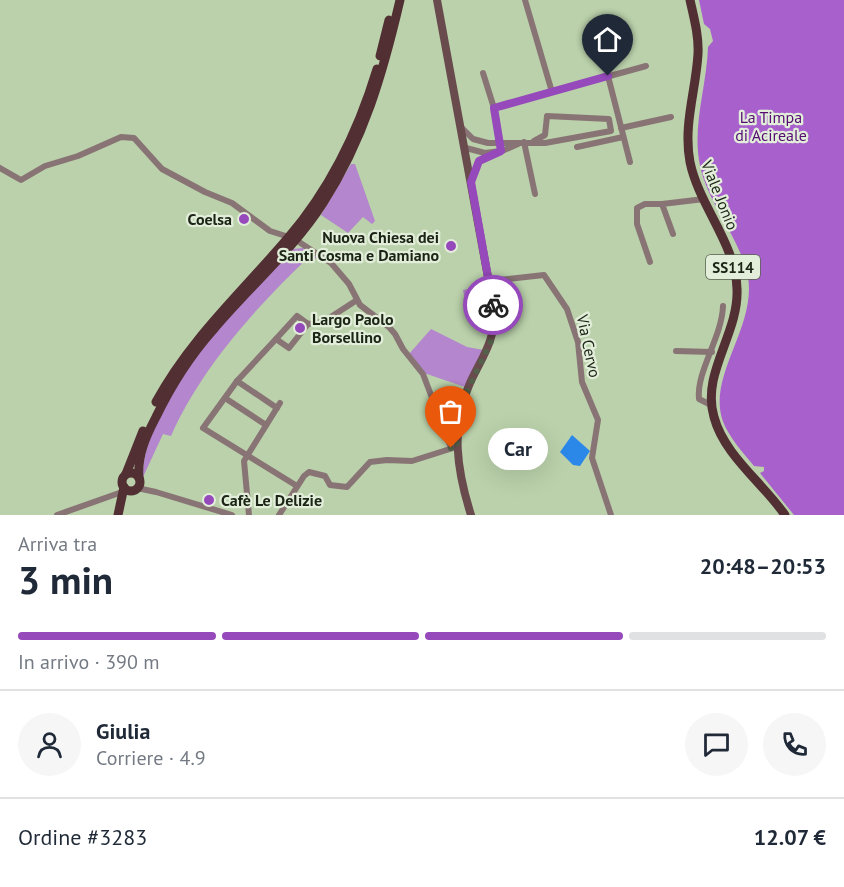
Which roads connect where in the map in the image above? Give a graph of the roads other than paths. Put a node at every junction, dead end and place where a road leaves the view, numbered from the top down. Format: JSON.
{"nodes":[{"id":1,"x":393,"y":0,"type":"edge"},
{"id":2,"x":400,"y":0,"type":"edge"},
{"id":3,"x":437,"y":0,"type":"edge"},
{"id":4,"x":525,"y":0,"type":"edge"},
{"id":5,"x":690,"y":0,"type":"edge"},
{"id":6,"x":646,"y":66,"type":"dead end"},
{"id":7,"x":483,"y":73,"type":"dead end"},
{"id":8,"x":608,"y":76,"type":"junction"},
{"id":9,"x":552,"y":92,"type":"junction"},
{"id":10,"x":494,"y":108,"type":"junction"},
{"id":11,"x":671,"y":117,"type":"dead end"},
{"id":12,"x":462,"y":128,"type":"junction"},
{"id":13,"x":621,"y":128,"type":"junction"},
{"id":14,"x":623,"y":137,"type":"junction"},
{"id":15,"x":534,"y":141,"type":"junction"},
{"id":16,"x":488,"y":142,"type":"junction"},
{"id":17,"x":499,"y":142,"type":"junction"},
{"id":18,"x":524,"y":142,"type":"junction"},
{"id":19,"x":577,"y":147,"type":"dead end"},
{"id":20,"x":466,"y":148,"type":"junction"},
{"id":21,"x":501,"y":151,"type":"junction"},
{"id":22,"x":630,"y":162,"type":"dead end"},
{"id":23,"x":0,"y":168,"type":"edge"},
{"id":24,"x":471,"y":182,"type":"junction"},
{"id":25,"x":535,"y":194,"type":"dead end"},
{"id":26,"x":704,"y":199,"type":"junction"},
{"id":27,"x":662,"y":204,"type":"junction"},
{"id":28,"x":673,"y":234,"type":"dead end"},
{"id":29,"x":292,"y":238,"type":"junction"},
{"id":30,"x":650,"y":262,"type":"dead end"},
{"id":31,"x":490,"y":281,"type":"junction"},
{"id":32,"x":357,"y":300,"type":"junction"},
{"id":33,"x":723,"y":306,"type":"dead end"},
{"id":34,"x":308,"y":324,"type":"junction"},
{"id":35,"x":274,"y":340,"type":"junction"},
{"id":36,"x":676,"y":351,"type":"dead end"},
{"id":37,"x":712,"y":352,"type":"junction"},
{"id":38,"x":237,"y":381,"type":"junction"},
{"id":39,"x":225,"y":398,"type":"junction"},
{"id":40,"x":711,"y":405,"type":"junction"},
{"id":41,"x":266,"y":425,"type":"junction"},
{"id":42,"x":454,"y":449,"type":"junction"},
{"id":43,"x":248,"y":455,"type":"junction"},
{"id":44,"x":138,"y":484,"type":"junction"},
{"id":45,"x":297,"y":486,"type":"junction"},
{"id":46,"x":120,"y":487,"type":"junction"},
{"id":47,"x":57,"y":515,"type":"edge"},
{"id":48,"x":116,"y":515,"type":"edge"},
{"id":49,"x":124,"y":515,"type":"edge"},
{"id":50,"x":232,"y":515,"type":"edge"},
{"id":51,"x":249,"y":515,"type":"edge"},
{"id":52,"x":279,"y":515,"type":"edge"},
{"id":53,"x":471,"y":515,"type":"edge"},
{"id":54,"x":611,"y":515,"type":"edge"},
{"id":55,"x":785,"y":515,"type":"edge"}],
"edges":[{"from":1,"to":29,"type":"main road"},
{"from":2,"to":29,"type":"main road"},
{"from":3,"to":12,"type":"street"},
{"from":4,"to":9,"type":"street"},
{"from":5,"to":26,"type":"main road","name":"Viale Jonio","number":"SS114"},
{"from":6,"to":8,"type":"street"},
{"from":7,"to":10,"type":"street"},
{"from":8,"to":9,"type":"street"},
{"from":8,"to":13,"type":"street"},
{"from":9,"to":10,"type":"street"},
{"from":10,"to":17,"type":"street"},
{"from":11,"to":13,"type":"street"},
{"from":12,"to":16,"type":"street"},
{"from":12,"to":20,"type":"street"},
{"from":13,"to":14,"type":"street"},
{"from":14,"to":19,"type":"street"},
{"from":14,"to":22,"type":"street"},
{"from":15,"to":15,"type":"street"},
{"from":15,"to":18,"type":"street"},
{"from":16,"to":17,"type":"street"},
{"from":16,"to":20,"type":"street"},
{"from":17,"to":18,"type":"street"},
{"from":17,"to":21,"type":"street"},
{"from":18,"to":21,"type":"street"},
{"from":18,"to":25,"type":"street"},
{"from":20,"to":21,"type":"street"},
{"from":20,"to":24,"type":"street"},
{"from":21,"to":24,"type":"street"},
{"from":23,"to":29,"type":"street"},
{"from":24,"to":31,"type":"street"},
{"from":26,"to":27,"type":"street"},
{"from":26,"to":40,"type":"main road","name":"Viale Jonio","number":"SS114"},
{"from":27,"to":28,"type":"street"},
{"from":27,"to":30,"type":"street"},
{"from":29,"to":32,"type":"street"},
{"from":29,"to":44,"type":"main road"},
{"from":29,"to":46,"type":"main road"},
{"from":31,"to":42,"type":"street"},
{"from":31,"to":54,"type":"street","name":"Via Cervo"},
{"from":32,"to":34,"type":"street"},
{"from":32,"to":42,"type":"street"},
{"from":33,"to":37,"type":"street"},
{"from":34,"to":35,"type":"street"},
{"from":34,"to":35,"type":"street"},
{"from":35,"to":38,"type":"street"},
{"from":36,"to":37,"type":"street"},
{"from":37,"to":40,"type":"street"},
{"from":38,"to":39,"type":"street"},
{"from":38,"to":41,"type":"street"},
{"from":39,"to":41,"type":"street"},
{"from":39,"to":43,"type":"street"},
{"from":40,"to":55,"type":"main road","name":"Viale Jonio","number":"SS114"},
{"from":41,"to":43,"type":"street"},
{"from":42,"to":45,"type":"street"},
{"from":42,"to":53,"type":"street"},
{"from":43,"to":45,"type":"street"},
{"from":43,"to":51,"type":"street"},
{"from":44,"to":46,"type":"main road"},
{"from":44,"to":46,"type":"main road"},
{"from":44,"to":49,"type":"main road"},
{"from":44,"to":50,"type":"street"},
{"from":45,"to":52,"type":"street"},
{"from":46,"to":47,"type":"street"},
{"from":46,"to":48,"type":"main road"}]}
